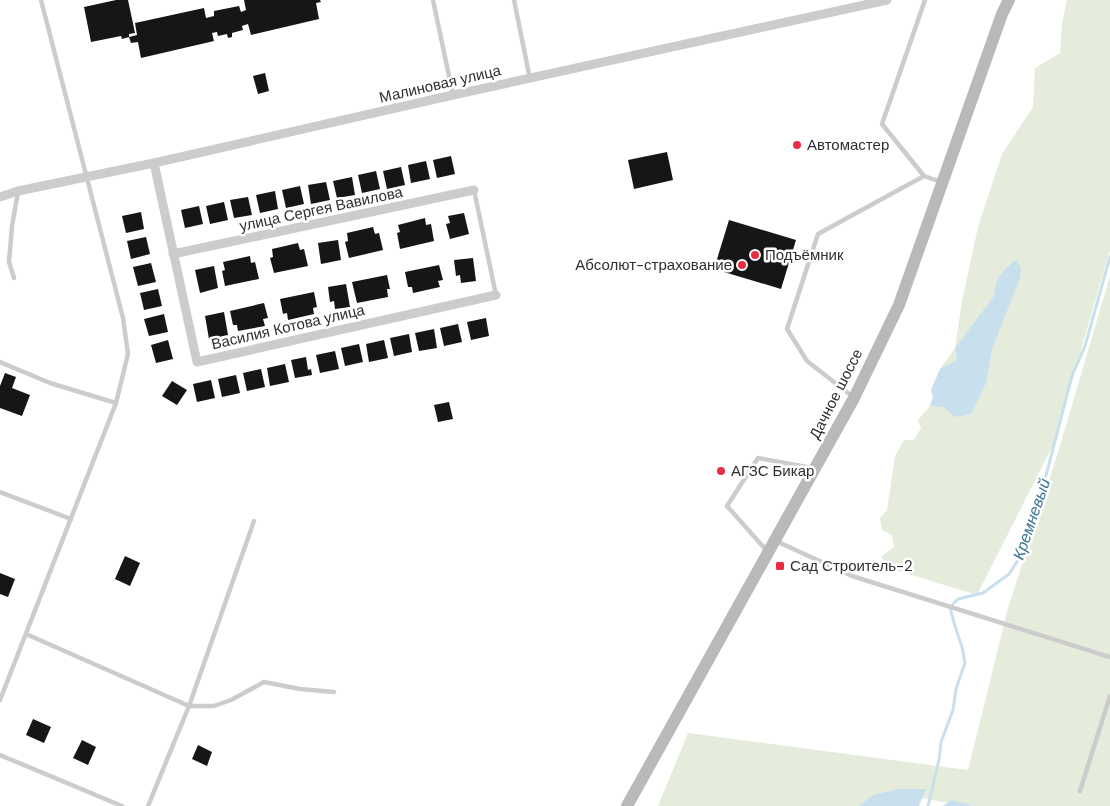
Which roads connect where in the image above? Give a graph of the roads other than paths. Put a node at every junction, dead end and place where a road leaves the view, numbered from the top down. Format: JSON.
{"nodes":[{"id":1,"x":41,"y":0,"type":"edge"},
{"id":2,"x":433,"y":0,"type":"edge"},
{"id":3,"x":514,"y":0,"type":"edge"},
{"id":4,"x":886,"y":0,"type":"edge"},
{"id":5,"x":925,"y":0,"type":"edge"},
{"id":6,"x":1009,"y":0,"type":"edge"},
{"id":7,"x":530,"y":78,"type":"junction"},
{"id":8,"x":453,"y":95,"type":"junction"},
{"id":9,"x":154,"y":163,"type":"junction"},
{"id":10,"x":924,"y":176,"type":"junction"},
{"id":11,"x":86,"y":177,"type":"junction"},
{"id":12,"x":942,"y":182,"type":"junction"},
{"id":13,"x":474,"y":190,"type":"joint"},
{"id":14,"x":18,"y":191,"type":"junction"},
{"id":15,"x":0,"y":196,"type":"edge"},
{"id":16,"x":173,"y":254,"type":"junction"},
{"id":17,"x":14,"y":278,"type":"dead end"},
{"id":18,"x":496,"y":295,"type":"joint"},
{"id":19,"x":0,"y":362,"type":"edge"},
{"id":20,"x":854,"y":398,"type":"junction"},
{"id":21,"x":116,"y":403,"type":"junction"},
{"id":22,"x":816,"y":469,"type":"junction"},
{"id":23,"x":0,"y":492,"type":"edge"},
{"id":24,"x":71,"y":519,"type":"junction"},
{"id":25,"x":254,"y":521,"type":"dead end"},
{"id":26,"x":776,"y":541,"type":"junction"},
{"id":27,"x":769,"y":553,"type":"junction"},
{"id":28,"x":26,"y":634,"type":"junction"},
{"id":29,"x":1110,"y":657,"type":"edge"},
{"id":30,"x":334,"y":692,"type":"dead end"},
{"id":31,"x":1110,"y":696,"type":"edge"},
{"id":32,"x":0,"y":700,"type":"edge"},
{"id":33,"x":189,"y":706,"type":"junction"},
{"id":34,"x":0,"y":755,"type":"edge"},
{"id":35,"x":1080,"y":791,"type":"dead end"},
{"id":36,"x":122,"y":806,"type":"edge"},
{"id":37,"x":148,"y":806,"type":"edge"},
{"id":38,"x":627,"y":806,"type":"edge"}],
"edges":[{"from":1,"to":11,"type":"lane"},
{"from":2,"to":8,"type":"lane"},
{"from":3,"to":7,"type":"lane"},
{"from":4,"to":7,"type":"street","name":"Малиновая улица"},
{"from":5,"to":10,"type":"lane"},
{"from":6,"to":12,"type":"main road","name":"Дачное шоссе"},
{"from":7,"to":8,"type":"street","name":"Малиновая улица"},
{"from":8,"to":9,"type":"street","name":"Малиновая улица"},
{"from":9,"to":11,"type":"street","name":"Малиновая улица"},
{"from":9,"to":16,"type":"street","name":"Василия Котова улица"},
{"from":10,"to":12,"type":"lane"},
{"from":10,"to":20,"type":"lane"},
{"from":11,"to":14,"type":"street","name":"Малиновая улица"},
{"from":11,"to":21,"type":"lane"},
{"from":12,"to":20,"type":"main road","name":"Дачное шоссе"},
{"from":13,"to":16,"type":"street","name":"улица Сергея Вавилова"},
{"from":13,"to":18,"type":"lane"},
{"from":14,"to":15,"type":"street","name":"Малиновая улица"},
{"from":14,"to":17,"type":"lane"},
{"from":16,"to":18,"type":"street","name":"Василия Котова улица"},
{"from":19,"to":21,"type":"lane"},
{"from":20,"to":22,"type":"main road","name":"Дачное шоссе"},
{"from":21,"to":24,"type":"lane"},
{"from":22,"to":26,"type":"main road","name":"Дачное шоссе"},
{"from":22,"to":27,"type":"lane"},
{"from":23,"to":24,"type":"lane"},
{"from":24,"to":28,"type":"lane"},
{"from":25,"to":33,"type":"lane"},
{"from":26,"to":27,"type":"main road","name":"Дачное шоссе"},
{"from":26,"to":29,"type":"lane"},
{"from":27,"to":38,"type":"main road","name":"Дачное шоссе"},
{"from":28,"to":32,"type":"lane"},
{"from":28,"to":33,"type":"lane"},
{"from":30,"to":33,"type":"lane"},
{"from":31,"to":35,"type":"lane"},
{"from":33,"to":37,"type":"lane"},
{"from":34,"to":36,"type":"lane"}]}
